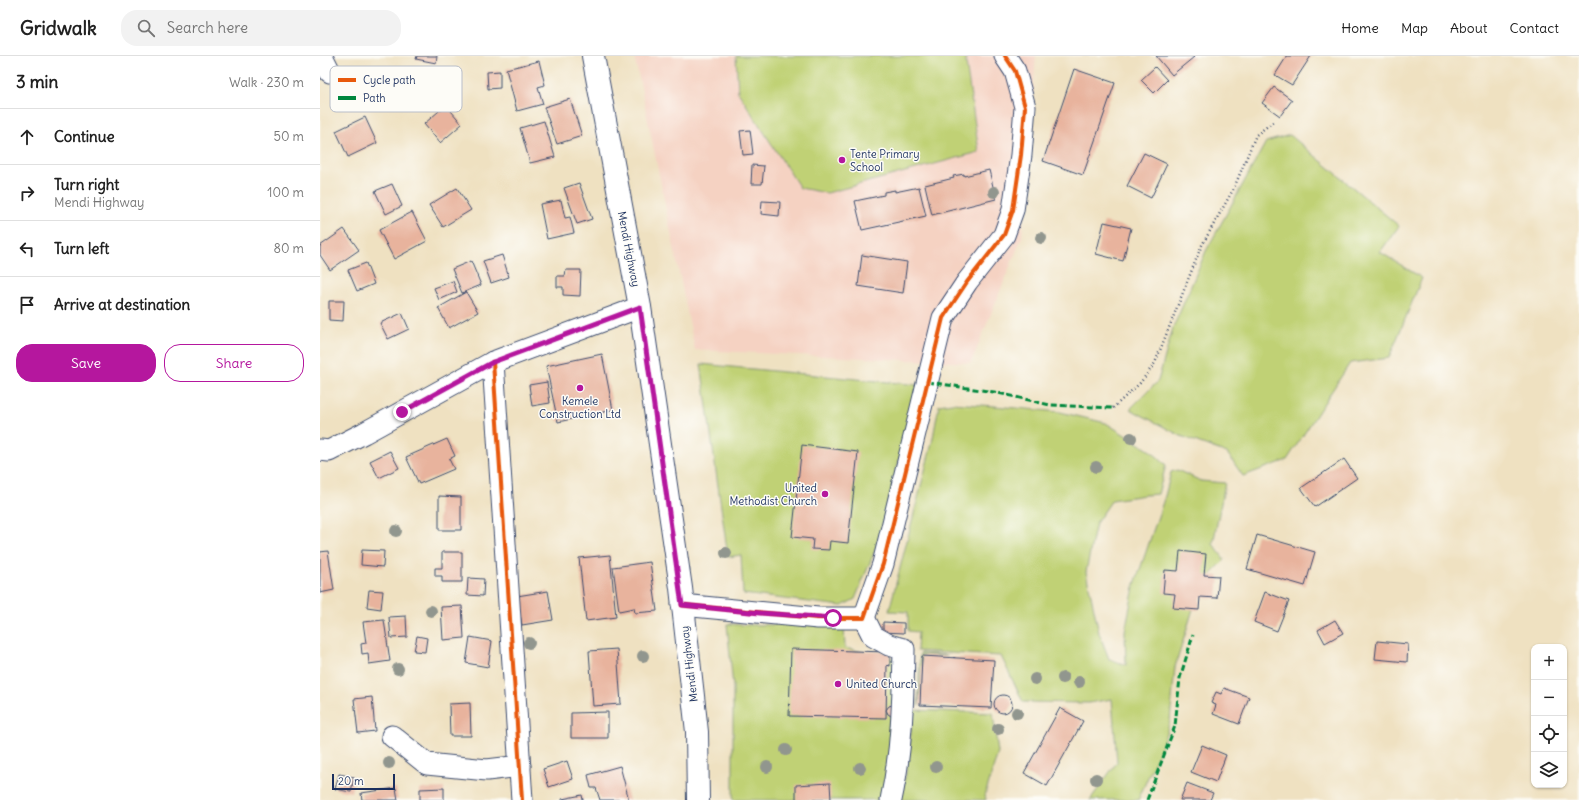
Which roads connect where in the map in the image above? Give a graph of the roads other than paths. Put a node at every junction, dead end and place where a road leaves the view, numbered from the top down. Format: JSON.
{"nodes":[{"id":1,"x":593,"y":56,"type":"edge"},
{"id":2,"x":1005,"y":56,"type":"edge"},
{"id":3,"x":640,"y":307,"type":"junction"},
{"id":4,"x":493,"y":362,"type":"junction"},
{"id":5,"x":320,"y":450,"type":"edge"},
{"id":6,"x":682,"y":605,"type":"junction"},
{"id":7,"x":864,"y":618,"type":"junction"},
{"id":8,"x":392,"y":736,"type":"dead end"},
{"id":9,"x":520,"y":766,"type":"junction"},
{"id":10,"x":522,"y":800,"type":"edge"},
{"id":11,"x":698,"y":800,"type":"edge"},
{"id":12,"x":891,"y":800,"type":"edge"}],
"edges":[{"from":1,"to":3,"type":"main road","name":"Mendi Highway"},
{"from":2,"to":7,"type":"street"},
{"from":3,"to":4,"type":"street"},
{"from":3,"to":6,"type":"main road","name":"Mendi Highway"},
{"from":4,"to":5,"type":"street"},
{"from":4,"to":9,"type":"street"},
{"from":6,"to":7,"type":"street"},
{"from":6,"to":11,"type":"main road","name":"Mendi Highway"},
{"from":7,"to":12,"type":"street"},
{"from":8,"to":9,"type":"street"},
{"from":9,"to":10,"type":"street"}]}
